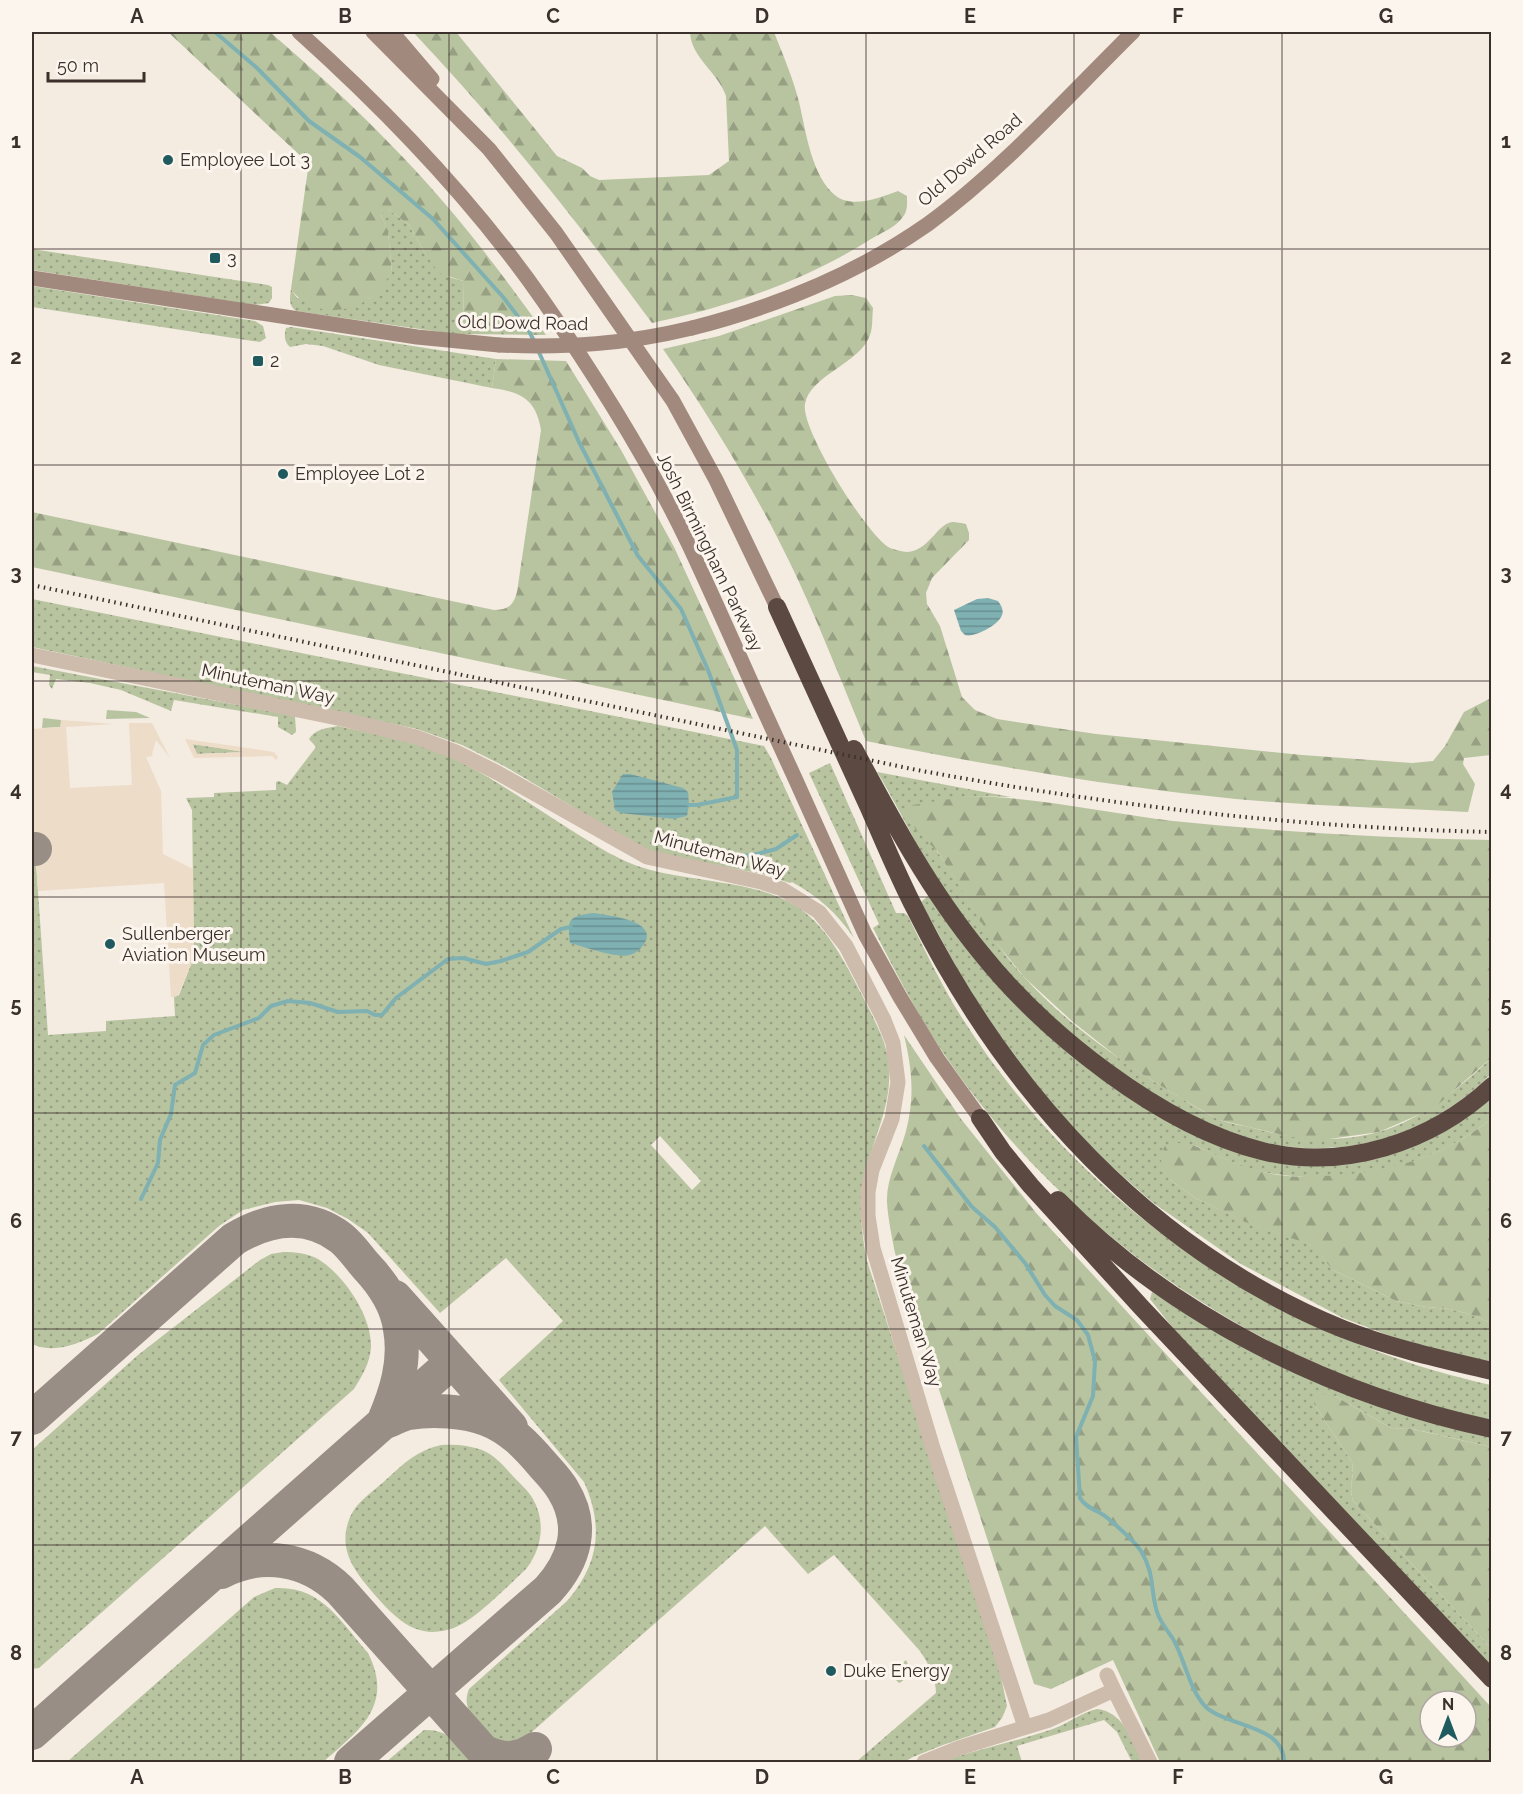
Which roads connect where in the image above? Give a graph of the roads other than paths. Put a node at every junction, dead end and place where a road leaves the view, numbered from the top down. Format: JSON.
{"nodes":[{"id":1,"x":299,"y":32,"type":"edge"},
{"id":2,"x":373,"y":32,"type":"edge"},
{"id":3,"x":392,"y":32,"type":"edge"},
{"id":4,"x":1133,"y":32,"type":"edge"},
{"id":5,"x":489,"y":149,"type":"junction"},
{"id":6,"x":32,"y":278,"type":"edge"},
{"id":7,"x":777,"y":607,"type":"junction"},
{"id":8,"x":32,"y":656,"type":"edge"},
{"id":9,"x":1491,"y":1086,"type":"edge"},
{"id":10,"x":981,"y":1118,"type":"junction"},
{"id":11,"x":1491,"y":1371,"type":"edge"},
{"id":12,"x":1491,"y":1429,"type":"edge"},
{"id":13,"x":1107,"y":1675,"type":"dead end"},
{"id":14,"x":1491,"y":1679,"type":"edge"},
{"id":15,"x":1114,"y":1690,"type":"junction"},
{"id":16,"x":1025,"y":1727,"type":"junction"},
{"id":17,"x":924,"y":1762,"type":"edge"},
{"id":18,"x":1150,"y":1762,"type":"edge"}],
"edges":[{"from":1,"to":10,"type":"main road","name":"Josh Birmingham Parkway"},
{"from":2,"to":5,"type":"main road","name":"Josh Birmingham Parkway"},
{"from":3,"to":5,"type":"main road"},
{"from":4,"to":6,"type":"main road","name":"Old Dowd Road","bridge":true},
{"from":5,"to":7,"type":"main road","name":"Josh Birmingham Parkway"},
{"from":7,"to":9,"type":"highway"},
{"from":7,"to":11,"type":"highway"},
{"from":8,"to":16,"type":"street","name":"Minuteman Way"},
{"from":10,"to":12,"type":"highway"},
{"from":10,"to":14,"type":"highway"},
{"from":13,"to":15,"type":"street"},
{"from":15,"to":16,"type":"street"},
{"from":15,"to":18,"type":"street"},
{"from":16,"to":17,"type":"street"}]}
